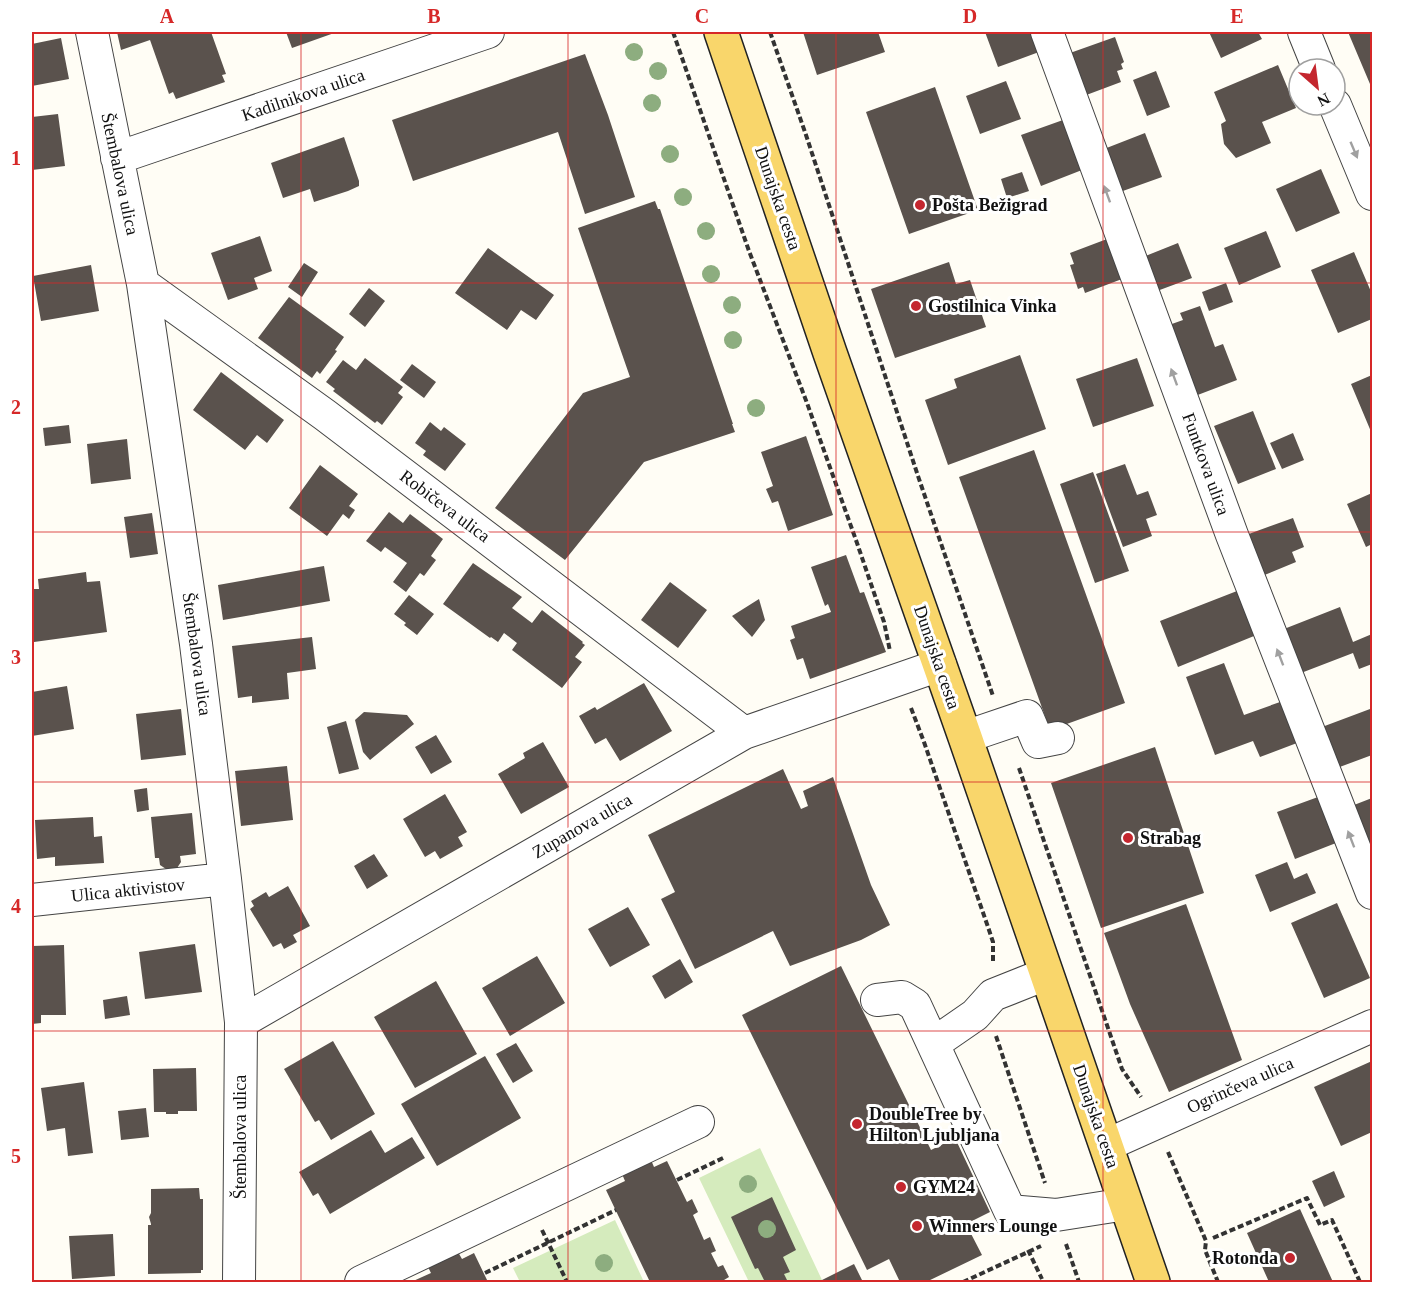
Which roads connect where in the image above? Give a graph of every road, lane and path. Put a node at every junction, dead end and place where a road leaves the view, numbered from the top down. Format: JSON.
{"nodes":[{"id":1,"x":92,"y":32,"type":"edge"},
{"id":2,"x":488,"y":32,"type":"edge"},
{"id":3,"x":673,"y":32,"type":"edge"},
{"id":4,"x":721,"y":32,"type":"edge"},
{"id":5,"x":770,"y":32,"type":"edge"},
{"id":6,"x":1047,"y":32,"type":"edge"},
{"id":7,"x":1304,"y":32,"type":"edge"},
{"id":8,"x":1314,"y":57,"type":"edge"},
{"id":9,"x":1340,"y":117,"type":"edge"},
{"id":10,"x":117,"y":158,"type":"junction"},
{"id":11,"x":1372,"y":194,"type":"edge"},
{"id":12,"x":143,"y":284,"type":"junction"},
{"id":13,"x":892,"y":656,"type":"dead end"},
{"id":14,"x":940,"y":665,"type":"junction"},
{"id":15,"x":908,"y":700,"type":"dead end"},
{"id":16,"x":1004,"y":725,"type":"junction"},
{"id":17,"x":744,"y":733,"type":"junction"},
{"id":18,"x":965,"y":737,"type":"junction"},
{"id":19,"x":1058,"y":738,"type":"dead end"},
{"id":20,"x":225,"y":879,"type":"junction"},
{"id":21,"x":1372,"y":893,"type":"edge"},
{"id":22,"x":32,"y":900,"type":"edge"},
{"id":23,"x":993,"y":970,"type":"dead end"},
{"id":24,"x":1046,"y":974,"type":"junction"},
{"id":25,"x":877,"y":1000,"type":"dead end"},
{"id":26,"x":241,"y":1022,"type":"junction"},
{"id":27,"x":994,"y":1026,"type":"dead end"},
{"id":28,"x":1372,"y":1026,"type":"edge"},
{"id":29,"x":933,"y":1044,"type":"junction"},
{"id":30,"x":1146,"y":1105,"type":"dead end"},
{"id":31,"x":698,"y":1122,"type":"dead end"},
{"id":32,"x":1107,"y":1145,"type":"junction"},
{"id":33,"x":1166,"y":1146,"type":"dead end"},
{"id":34,"x":723,"y":1158,"type":"dead end"},
{"id":35,"x":676,"y":1180,"type":"dead end"},
{"id":36,"x":1046,"y":1184,"type":"dead end"},
{"id":37,"x":529,"y":1202,"type":"junction"},
{"id":38,"x":1126,"y":1204,"type":"junction"},
{"id":39,"x":615,"y":1210,"type":"dead end"},
{"id":40,"x":1213,"y":1238,"type":"dead end"},
{"id":41,"x":548,"y":1243,"type":"junction"},
{"id":42,"x":1029,"y":1251,"type":"dead end"},
{"id":43,"x":484,"y":1273,"type":"dead end"},
{"id":44,"x":239,"y":1282,"type":"edge"},
{"id":45,"x":361,"y":1282,"type":"edge"},
{"id":46,"x":567,"y":1282,"type":"edge"},
{"id":47,"x":963,"y":1282,"type":"edge"},
{"id":48,"x":1153,"y":1282,"type":"edge"},
{"id":49,"x":1218,"y":1282,"type":"edge"},
{"id":50,"x":1360,"y":1282,"type":"edge"}],
"edges":[{"from":1,"to":10,"type":"street","name":"Štembalova ulica"},
{"from":2,"to":10,"type":"street","name":"Kadilnikova ulica"},
{"from":3,"to":13,"type":"path"},
{"from":4,"to":14,"type":"main road","name":"Dunajska cesta"},
{"from":5,"to":16,"type":"path"},
{"from":21,"to":6,"type":"street","name":"Funtkova ulica","one_way":true},
{"from":7,"to":8,"type":"street"},
{"from":9,"to":11,"type":"street","one_way":true},
{"from":10,"to":12,"type":"street","name":"Štembalova ulica"},
{"from":12,"to":17,"type":"street","name":"Robičeva ulica"},
{"from":12,"to":20,"type":"street","name":"Štembalova ulica"},
{"from":14,"to":17,"type":"street","name":"Zupanova ulica"},
{"from":14,"to":18,"type":"main road","name":"Dunajska cesta"},
{"from":15,"to":23,"type":"path"},
{"from":16,"to":18,"type":"street"},
{"from":16,"to":19,"type":"street"},
{"from":16,"to":30,"type":"path"},
{"from":17,"to":26,"type":"street","name":"Zupanova ulica"},
{"from":18,"to":24,"type":"main road","name":"Dunajska cesta"},
{"from":20,"to":22,"type":"street","name":"Ulica aktivistov"},
{"from":20,"to":26,"type":"street","name":"Štembalova ulica"},
{"from":24,"to":29,"type":"street"},
{"from":24,"to":32,"type":"main road","name":"Dunajska cesta"},
{"from":25,"to":29,"type":"street"},
{"from":26,"to":44,"type":"street","name":"Štembalova ulica"},
{"from":27,"to":36,"type":"path"},
{"from":28,"to":32,"type":"street","name":"Ogrinčeva ulica"},
{"from":29,"to":38,"type":"street"},
{"from":31,"to":37,"type":"street"},
{"from":32,"to":38,"type":"main road","name":"Dunajska cesta"},
{"from":33,"to":49,"type":"path"},
{"from":34,"to":35,"type":"path"},
{"from":37,"to":41,"type":"path"},
{"from":37,"to":45,"type":"street"},
{"from":38,"to":48,"type":"main road","name":"Dunajska cesta"},
{"from":39,"to":41,"type":"path"},
{"from":40,"to":50,"type":"path"},
{"from":41,"to":43,"type":"path"},
{"from":41,"to":46,"type":"path"},
{"from":42,"to":47,"type":"path"}]}
